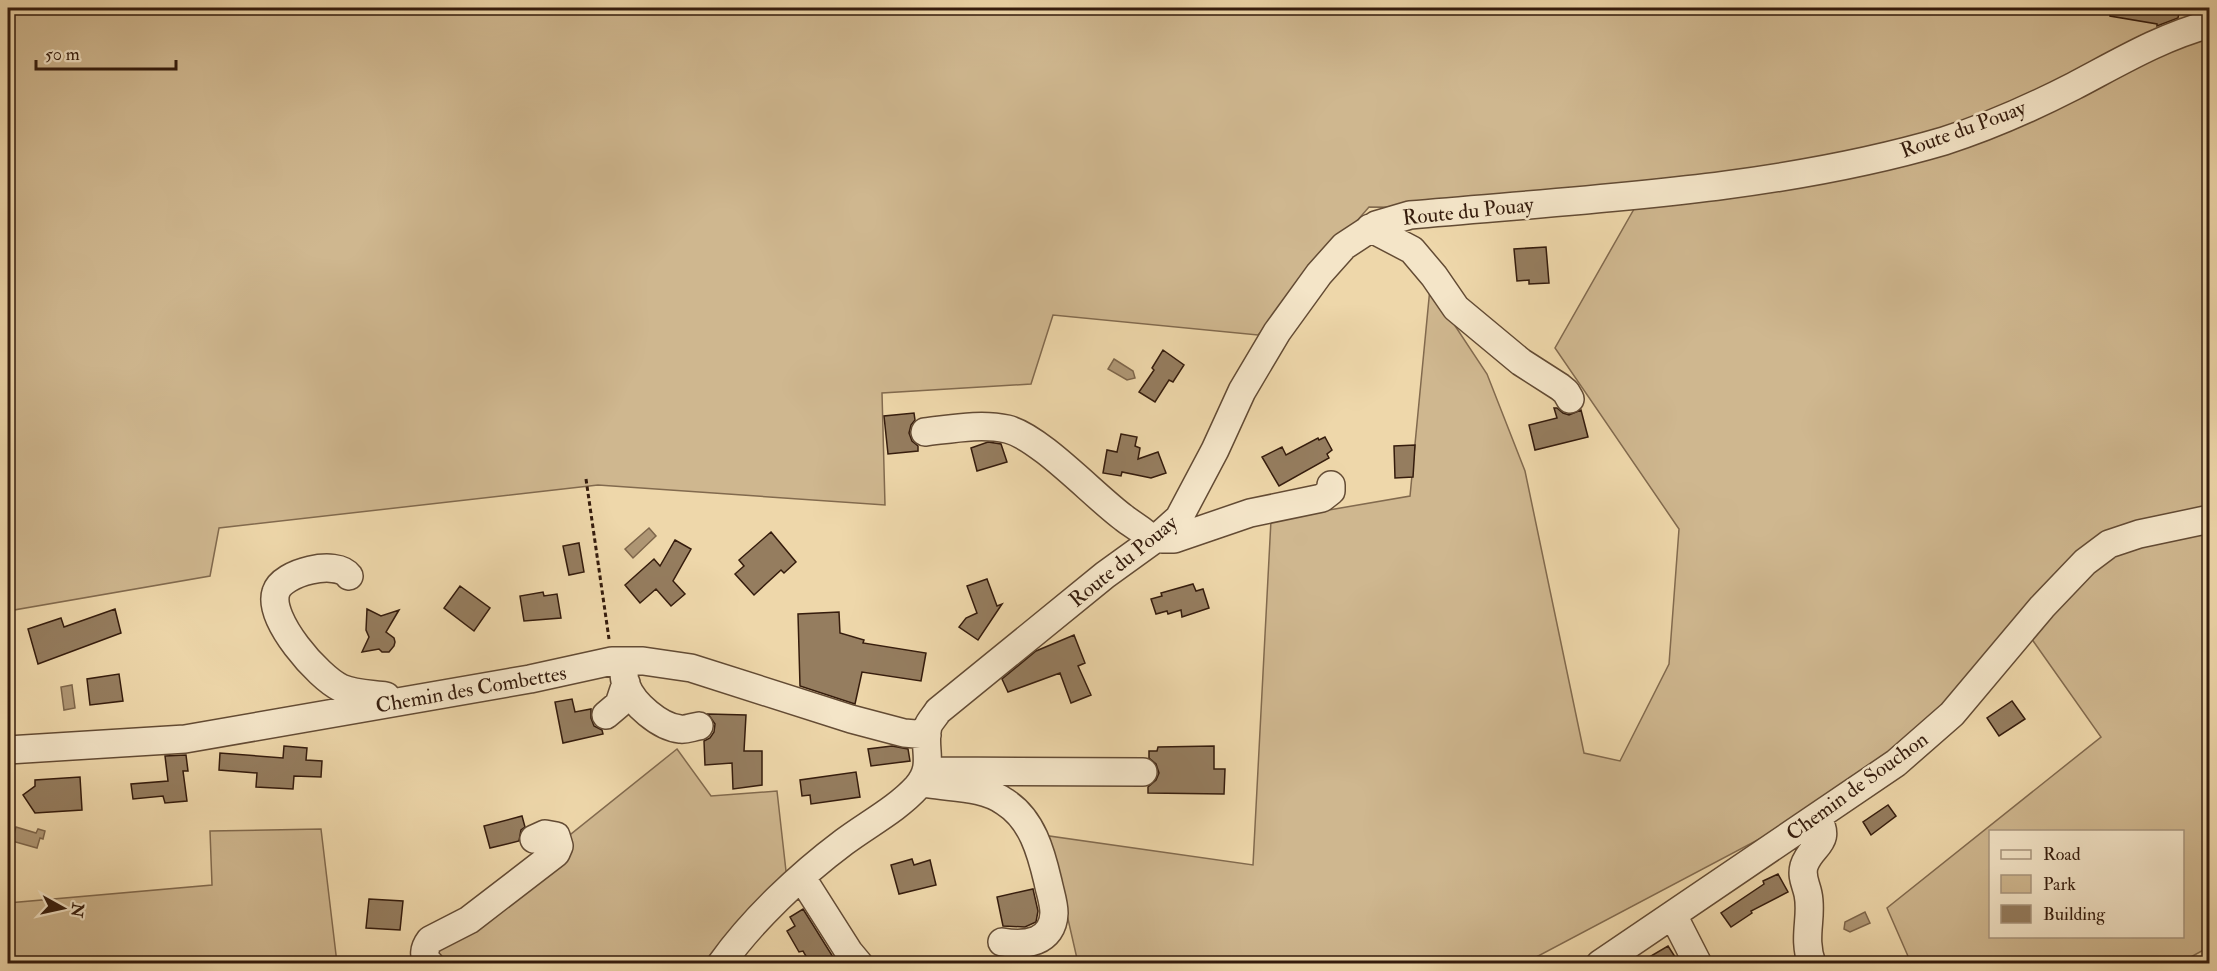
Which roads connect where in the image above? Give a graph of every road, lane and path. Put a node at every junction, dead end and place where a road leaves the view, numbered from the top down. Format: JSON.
{"nodes":[{"id":1,"x":2210,"y":24,"type":"edge"},
{"id":2,"x":1370,"y":228,"type":"junction"},
{"id":3,"x":1570,"y":399,"type":"dead end"},
{"id":4,"x":925,"y":432,"type":"dead end"},
{"id":5,"x":586,"y":479,"type":"dead end"},
{"id":6,"x":1330,"y":485,"type":"dead end"},
{"id":7,"x":2210,"y":519,"type":"edge"},
{"id":8,"x":1156,"y":538,"type":"junction"},
{"id":9,"x":349,"y":576,"type":"dead end"},
{"id":10,"x":621,"y":669,"type":"junction"},
{"id":11,"x":399,"y":702,"type":"junction"},
{"id":12,"x":606,"y":715,"type":"dead end"},
{"id":13,"x":699,"y":726,"type":"dead end"},
{"id":14,"x":927,"y":735,"type":"junction"},
{"id":15,"x":8,"y":750,"type":"edge"},
{"id":16,"x":1143,"y":772,"type":"dead end"},
{"id":17,"x":924,"y":776,"type":"junction"},
{"id":18,"x":1817,"y":817,"type":"junction"},
{"id":19,"x":534,"y":839,"type":"dead end"},
{"id":20,"x":802,"y":878,"type":"junction"},
{"id":21,"x":1672,"y":915,"type":"junction"},
{"id":22,"x":1002,"y":942,"type":"dead end"},
{"id":23,"x":729,"y":961,"type":"edge"},
{"id":24,"x":430,"y":963,"type":"edge"},
{"id":25,"x":858,"y":963,"type":"edge"},
{"id":26,"x":1600,"y":963,"type":"edge"},
{"id":27,"x":1698,"y":963,"type":"edge"},
{"id":28,"x":1812,"y":963,"type":"edge"}],
"edges":[{"from":1,"to":2,"type":"street","name":"Route du Pouay"},
{"from":2,"to":3,"type":"street"},
{"from":2,"to":8,"type":"street","name":"Route du Pouay"},
{"from":4,"to":8,"type":"street"},
{"from":5,"to":10,"type":"path"},
{"from":6,"to":8,"type":"street"},
{"from":7,"to":18,"type":"street","name":"Chemin de Souchon"},
{"from":8,"to":14,"type":"street","name":"Route du Pouay"},
{"from":9,"to":11,"type":"street"},
{"from":10,"to":11,"type":"street","name":"Chemin des Combettes"},
{"from":10,"to":12,"type":"street"},
{"from":10,"to":13,"type":"street"},
{"from":10,"to":14,"type":"street","name":"Chemin des Combettes"},
{"from":11,"to":15,"type":"street","name":"Chemin des Combettes"},
{"from":14,"to":17,"type":"street","name":"Route du Pouay"},
{"from":16,"to":17,"type":"street"},
{"from":17,"to":20,"type":"street"},
{"from":17,"to":22,"type":"street"},
{"from":18,"to":21,"type":"street","name":"Chemin de Souchon"},
{"from":18,"to":28,"type":"street"},
{"from":19,"to":24,"type":"street"},
{"from":20,"to":23,"type":"street"},
{"from":20,"to":25,"type":"street"},
{"from":21,"to":26,"type":"street","name":"Chemin de Souchon"},
{"from":21,"to":27,"type":"street"}]}
